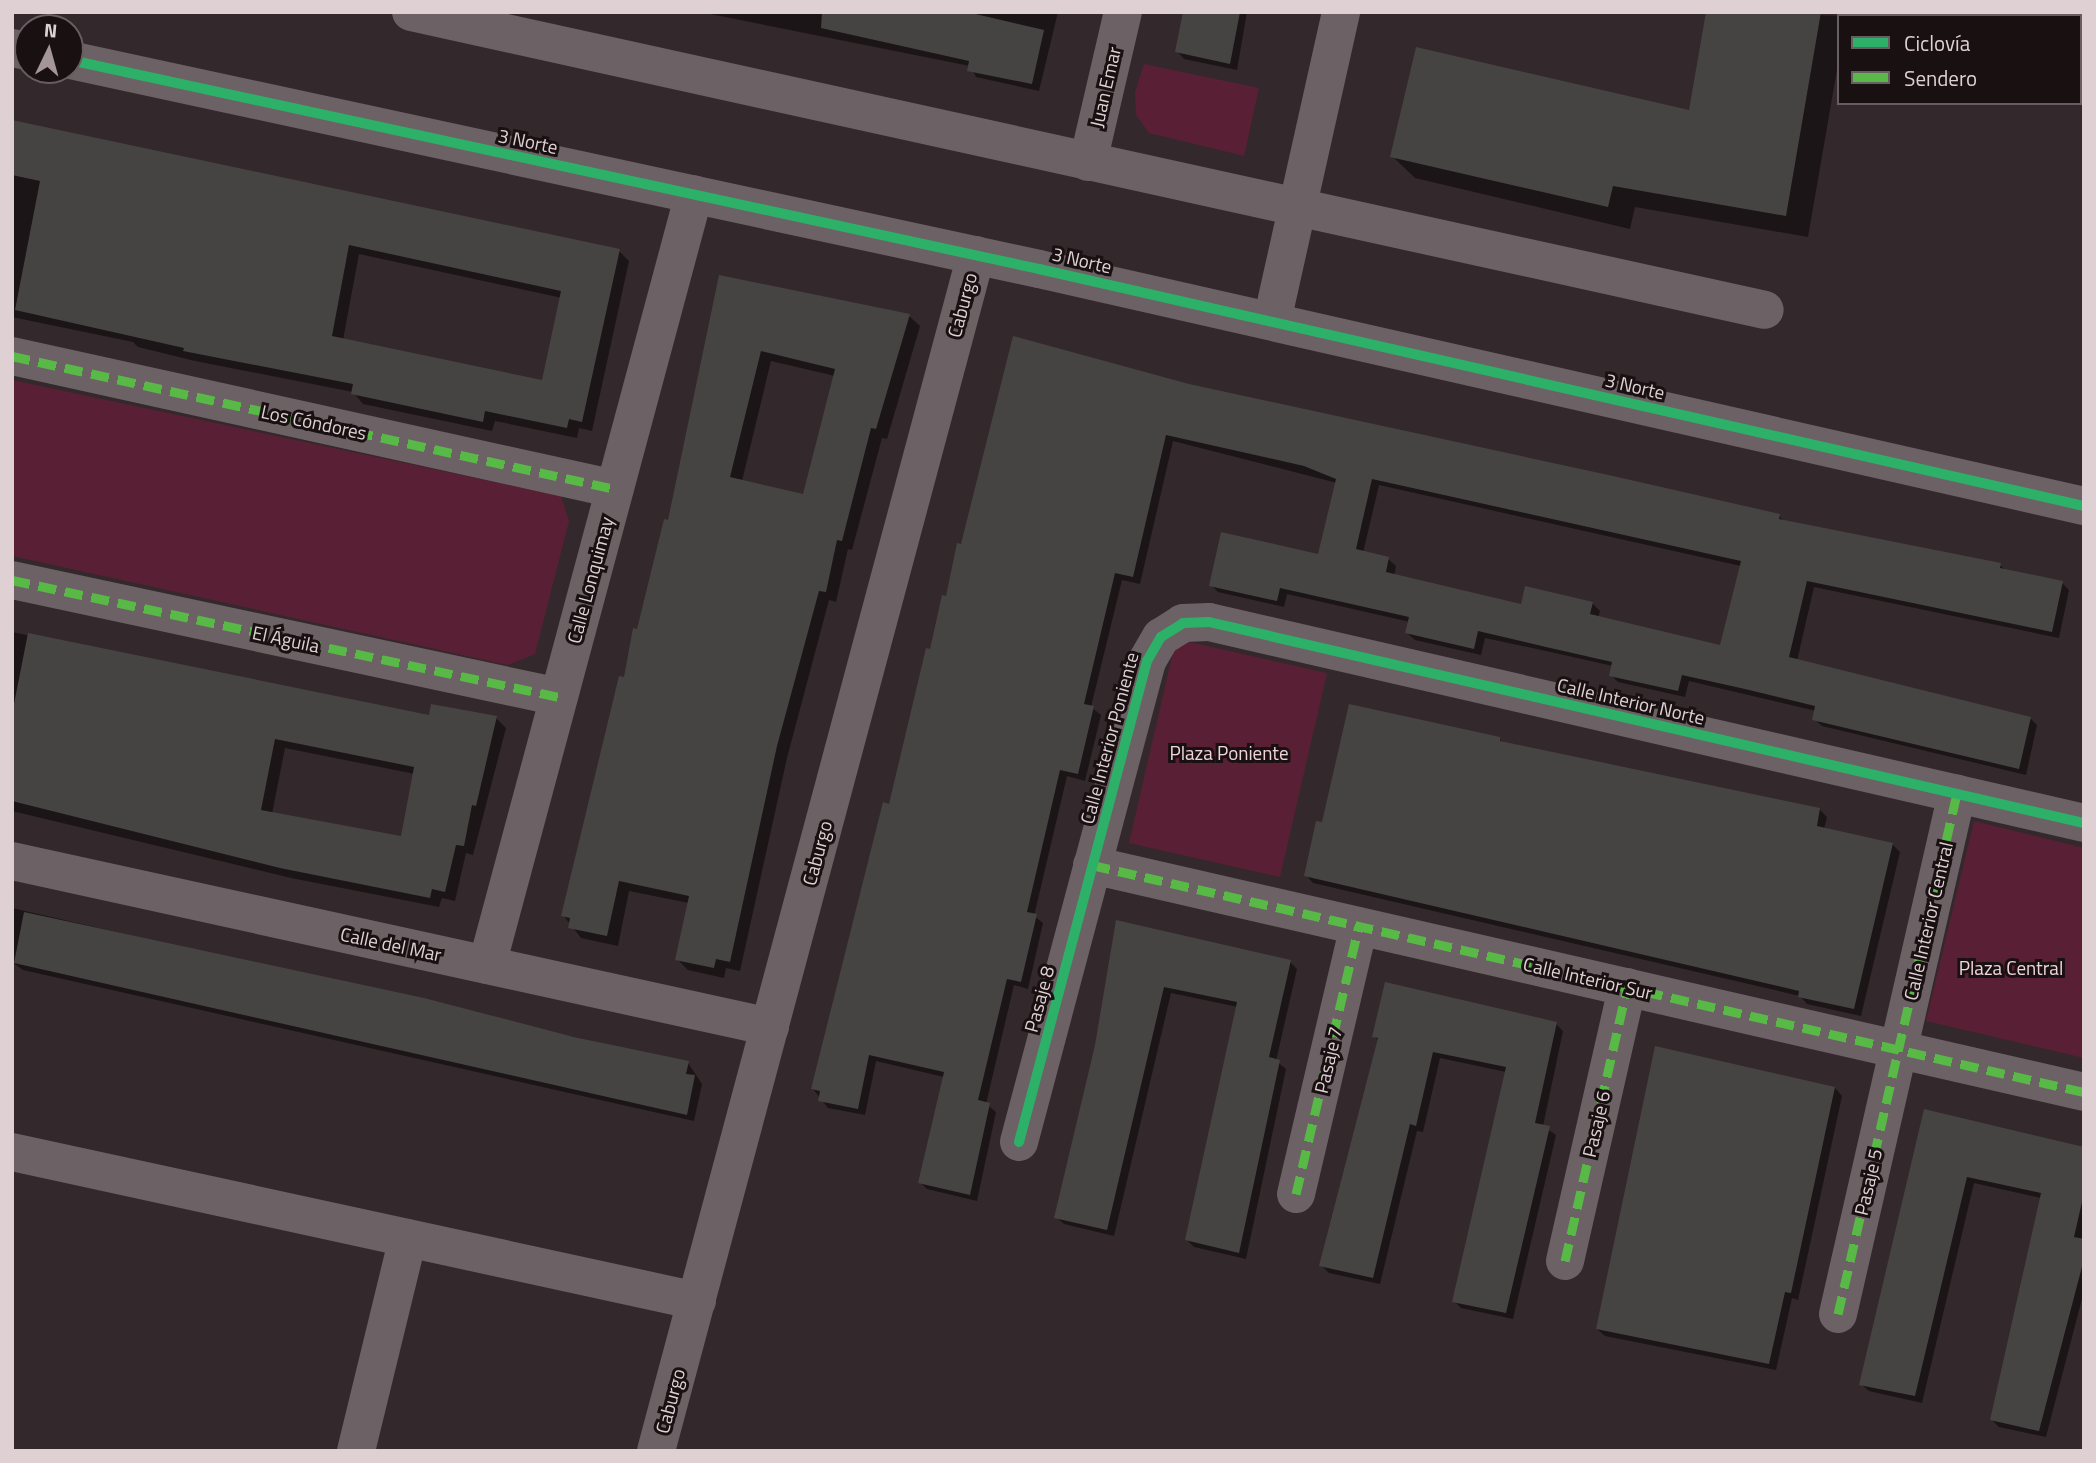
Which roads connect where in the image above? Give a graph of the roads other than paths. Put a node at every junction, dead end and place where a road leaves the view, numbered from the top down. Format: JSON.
{"nodes":[{"id":1,"x":411,"y":12,"type":"edge"},
{"id":2,"x":1123,"y":12,"type":"edge"},
{"id":3,"x":1341,"y":12,"type":"edge"},
{"id":4,"x":84,"y":63,"type":"edge"},
{"id":5,"x":1088,"y":162,"type":"junction"},
{"id":6,"x":694,"y":194,"type":"junction"},
{"id":7,"x":1296,"y":207,"type":"junction"},
{"id":8,"x":976,"y":255,"type":"junction"},
{"id":9,"x":1765,"y":310,"type":"dead end"},
{"id":10,"x":1272,"y":321,"type":"junction"},
{"id":11,"x":12,"y":356,"type":"edge"},
{"id":12,"x":615,"y":489,"type":"junction"},
{"id":13,"x":2084,"y":506,"type":"edge"},
{"id":14,"x":12,"y":580,"type":"edge"},
{"id":15,"x":1171,"y":628,"type":"joint"},
{"id":16,"x":559,"y":697,"type":"junction"},
{"id":17,"x":1957,"y":793,"type":"junction"},
{"id":18,"x":2084,"y":823,"type":"edge"},
{"id":19,"x":12,"y":861,"type":"edge"},
{"id":20,"x":1093,"y":865,"type":"junction"},
{"id":21,"x":1359,"y":926,"type":"junction"},
{"id":22,"x":487,"y":965,"type":"junction"},
{"id":23,"x":1627,"y":987,"type":"junction"},
{"id":24,"x":770,"y":1027,"type":"junction"},
{"id":25,"x":1899,"y":1050,"type":"junction"},
{"id":26,"x":2084,"y":1092,"type":"edge"},
{"id":27,"x":1020,"y":1142,"type":"dead end"},
{"id":28,"x":12,"y":1152,"type":"edge"},
{"id":29,"x":1296,"y":1194,"type":"dead end"},
{"id":30,"x":408,"y":1238,"type":"junction"},
{"id":31,"x":1565,"y":1261,"type":"dead end"},
{"id":32,"x":697,"y":1301,"type":"junction"},
{"id":33,"x":1838,"y":1314,"type":"dead end"},
{"id":34,"x":356,"y":1451,"type":"edge"},
{"id":35,"x":656,"y":1451,"type":"edge"}],
"edges":[{"from":1,"to":5,"type":"street"},
{"from":2,"to":5,"type":"street","name":"Juan Emar"},
{"from":3,"to":7,"type":"street"},
{"from":4,"to":6,"type":"street","name":"3 Norte"},
{"from":5,"to":7,"type":"street"},
{"from":6,"to":8,"type":"street","name":"3 Norte"},
{"from":6,"to":12,"type":"street","name":"Calle Lonquimay"},
{"from":7,"to":9,"type":"street"},
{"from":7,"to":10,"type":"street"},
{"from":8,"to":10,"type":"street","name":"3 Norte"},
{"from":8,"to":24,"type":"street","name":"Caburgo"},
{"from":10,"to":13,"type":"street","name":"3 Norte"},
{"from":11,"to":12,"type":"street","name":"Los Cóndores"},
{"from":12,"to":16,"type":"street","name":"Calle Lonquimay"},
{"from":14,"to":16,"type":"street","name":"El Águila"},
{"from":15,"to":17,"type":"street","name":"Calle Interior Norte"},
{"from":15,"to":20,"type":"street","name":"Calle Interior Poniente"},
{"from":16,"to":22,"type":"street","name":"Calle Lonquimay"},
{"from":17,"to":18,"type":"street","name":"Calle Interior Norte"},
{"from":17,"to":25,"type":"street","name":"Calle Interior Central"},
{"from":19,"to":22,"type":"street","name":"Calle del Mar"},
{"from":20,"to":21,"type":"street","name":"Calle Interior Sur"},
{"from":20,"to":27,"type":"street","name":"Pasaje 8"},
{"from":21,"to":23,"type":"street","name":"Calle Interior Sur"},
{"from":21,"to":29,"type":"street","name":"Pasaje 7"},
{"from":22,"to":24,"type":"street","name":"Calle del Mar"},
{"from":23,"to":25,"type":"street","name":"Calle Interior Sur"},
{"from":23,"to":31,"type":"street","name":"Pasaje 6"},
{"from":24,"to":32,"type":"street","name":"Caburgo"},
{"from":25,"to":26,"type":"street","name":"Calle Interior Sur"},
{"from":25,"to":33,"type":"street","name":"Pasaje 5"},
{"from":28,"to":30,"type":"street"},
{"from":30,"to":32,"type":"street"},
{"from":30,"to":34,"type":"street"},
{"from":32,"to":35,"type":"street","name":"Caburgo"}]}
